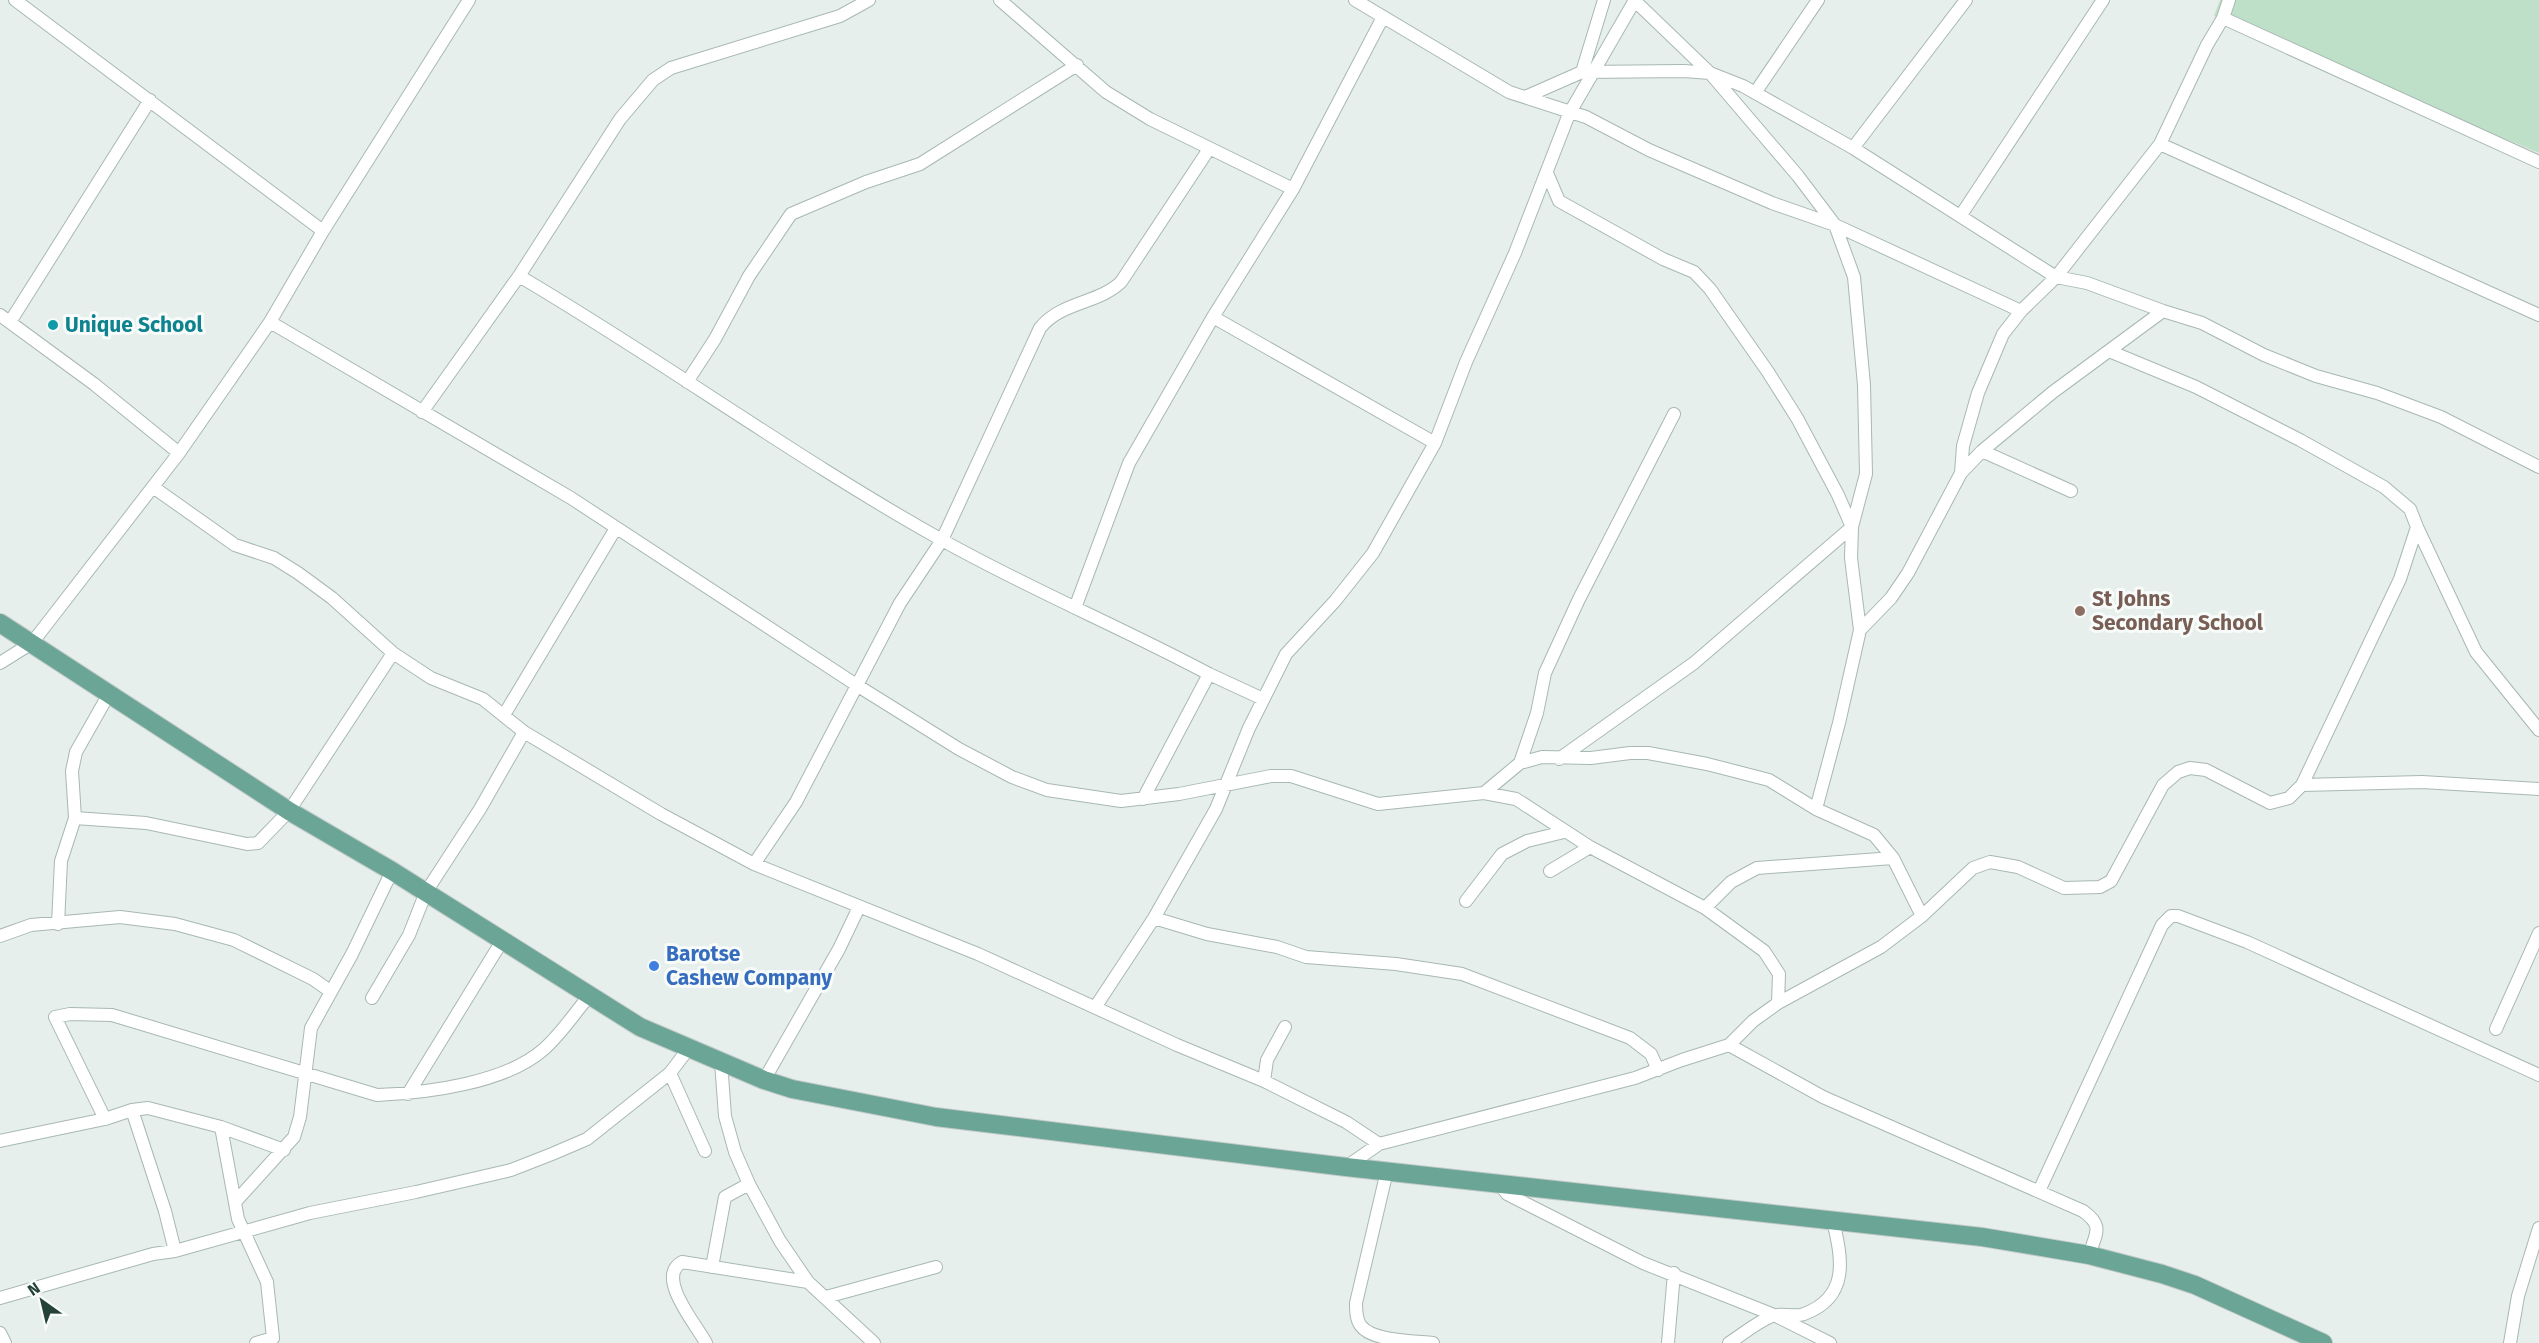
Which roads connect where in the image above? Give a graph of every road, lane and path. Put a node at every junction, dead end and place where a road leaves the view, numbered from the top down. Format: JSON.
{"nodes":[{"id":1,"x":15,"y":0,"type":"edge"},
{"id":2,"x":469,"y":0,"type":"edge"},
{"id":3,"x":869,"y":0,"type":"edge"},
{"id":4,"x":1000,"y":0,"type":"edge"},
{"id":5,"x":1355,"y":0,"type":"edge"},
{"id":6,"x":1604,"y":0,"type":"edge"},
{"id":7,"x":1634,"y":0,"type":"edge"},
{"id":8,"x":1818,"y":0,"type":"edge"},
{"id":9,"x":1966,"y":0,"type":"edge"},
{"id":10,"x":2103,"y":0,"type":"edge"},
{"id":11,"x":2229,"y":0,"type":"edge"},
{"id":12,"x":1383,"y":17,"type":"junction"},
{"id":13,"x":2223,"y":18,"type":"junction"},
{"id":14,"x":1077,"y":65,"type":"junction"},
{"id":15,"x":1595,"y":70,"type":"junction"},
{"id":16,"x":1582,"y":72,"type":"junction"},
{"id":17,"x":1710,"y":73,"type":"junction"},
{"id":18,"x":1755,"y":93,"type":"junction"},
{"id":19,"x":1525,"y":97,"type":"junction"},
{"id":20,"x":150,"y":100,"type":"junction"},
{"id":21,"x":1569,"y":114,"type":"junction"},
{"id":22,"x":2160,"y":144,"type":"junction"},
{"id":23,"x":1853,"y":148,"type":"junction"},
{"id":24,"x":1209,"y":149,"type":"junction"},
{"id":25,"x":2539,"y":162,"type":"edge"},
{"id":26,"x":1547,"y":173,"type":"junction"},
{"id":27,"x":1293,"y":189,"type":"junction"},
{"id":28,"x":1961,"y":215,"type":"junction"},
{"id":29,"x":1835,"y":225,"type":"junction"},
{"id":30,"x":323,"y":231,"type":"junction"},
{"id":31,"x":519,"y":276,"type":"junction"},
{"id":32,"x":2056,"y":277,"type":"junction"},
{"id":33,"x":2021,"y":311,"type":"junction"},
{"id":34,"x":2163,"y":311,"type":"junction"},
{"id":35,"x":2539,"y":315,"type":"edge"},
{"id":36,"x":1213,"y":317,"type":"junction"},
{"id":37,"x":5,"y":318,"type":"edge"},
{"id":38,"x":270,"y":322,"type":"junction"},
{"id":39,"x":2109,"y":351,"type":"junction"},
{"id":40,"x":687,"y":382,"type":"junction"},
{"id":41,"x":422,"y":412,"type":"junction"},
{"id":42,"x":1674,"y":414,"type":"dead end"},
{"id":43,"x":1435,"y":443,"type":"junction"},
{"id":44,"x":1982,"y":451,"type":"junction"},
{"id":45,"x":179,"y":453,"type":"junction"},
{"id":46,"x":2539,"y":467,"type":"edge"},
{"id":47,"x":1961,"y":473,"type":"junction"},
{"id":48,"x":153,"y":487,"type":"junction"},
{"id":49,"x":2071,"y":491,"type":"dead end"},
{"id":50,"x":1852,"y":527,"type":"junction"},
{"id":51,"x":2417,"y":527,"type":"junction"},
{"id":52,"x":616,"y":528,"type":"junction"},
{"id":53,"x":942,"y":540,"type":"junction"},
{"id":54,"x":1075,"y":608,"type":"junction"},
{"id":55,"x":0,"y":623,"type":"edge"},
{"id":56,"x":1860,"y":630,"type":"junction"},
{"id":57,"x":32,"y":643,"type":"junction"},
{"id":58,"x":393,"y":653,"type":"junction"},
{"id":59,"x":0,"y":663,"type":"edge"},
{"id":60,"x":1209,"y":674,"type":"junction"},
{"id":61,"x":858,"y":686,"type":"junction"},
{"id":62,"x":110,"y":692,"type":"junction"},
{"id":63,"x":1263,"y":699,"type":"junction"},
{"id":64,"x":504,"y":715,"type":"junction"},
{"id":65,"x":2539,"y":730,"type":"edge"},
{"id":66,"x":524,"y":732,"type":"junction"},
{"id":67,"x":1558,"y":759,"type":"junction"},
{"id":68,"x":1520,"y":763,"type":"junction"},
{"id":69,"x":1226,"y":783,"type":"junction"},
{"id":70,"x":2302,"y":785,"type":"junction"},
{"id":71,"x":2539,"y":789,"type":"edge"},
{"id":72,"x":1484,"y":793,"type":"junction"},
{"id":73,"x":1143,"y":799,"type":"junction"},
{"id":74,"x":1816,"y":809,"type":"junction"},
{"id":75,"x":289,"y":811,"type":"junction"},
{"id":76,"x":75,"y":818,"type":"junction"},
{"id":77,"x":1564,"y":831,"type":"junction"},
{"id":78,"x":1590,"y":847,"type":"junction"},
{"id":79,"x":1893,"y":858,"type":"junction"},
{"id":80,"x":754,"y":864,"type":"junction"},
{"id":81,"x":392,"y":871,"type":"junction"},
{"id":82,"x":1550,"y":871,"type":"dead end"},
{"id":83,"x":426,"y":892,"type":"junction"},
{"id":84,"x":1466,"y":901,"type":"dead end"},
{"id":85,"x":859,"y":907,"type":"junction"},
{"id":86,"x":1705,"y":908,"type":"junction"},
{"id":87,"x":1922,"y":916,"type":"junction"},
{"id":88,"x":1154,"y":918,"type":"junction"},
{"id":89,"x":58,"y":924,"type":"junction"},
{"id":90,"x":2539,"y":933,"type":"edge"},
{"id":91,"x":0,"y":936,"type":"edge"},
{"id":92,"x":502,"y":941,"type":"junction"},
{"id":93,"x":330,"y":991,"type":"junction"},
{"id":94,"x":589,"y":996,"type":"junction"},
{"id":95,"x":372,"y":998,"type":"dead end"},
{"id":96,"x":1778,"y":1003,"type":"junction"},
{"id":97,"x":1096,"y":1006,"type":"junction"},
{"id":98,"x":1285,"y":1027,"type":"dead end"},
{"id":99,"x":2496,"y":1029,"type":"dead end"},
{"id":100,"x":1729,"y":1045,"type":"junction"},
{"id":101,"x":689,"y":1048,"type":"junction"},
{"id":102,"x":721,"y":1062,"type":"junction"},
{"id":103,"x":1658,"y":1070,"type":"junction"},
{"id":104,"x":670,"y":1072,"type":"junction"},
{"id":105,"x":306,"y":1075,"type":"junction"},
{"id":106,"x":2539,"y":1075,"type":"edge"},
{"id":107,"x":764,"y":1080,"type":"junction"},
{"id":108,"x":1264,"y":1081,"type":"junction"},
{"id":109,"x":408,"y":1094,"type":"junction"},
{"id":110,"x":132,"y":1110,"type":"junction"},
{"id":111,"x":105,"y":1119,"type":"junction"},
{"id":112,"x":221,"y":1127,"type":"junction"},
{"id":113,"x":0,"y":1141,"type":"edge"},
{"id":114,"x":1379,"y":1144,"type":"junction"},
{"id":115,"x":284,"y":1150,"type":"junction"},
{"id":116,"x":705,"y":1151,"type":"dead end"},
{"id":117,"x":1346,"y":1167,"type":"junction"},
{"id":118,"x":1387,"y":1171,"type":"junction"},
{"id":119,"x":1499,"y":1183,"type":"junction"},
{"id":120,"x":749,"y":1185,"type":"junction"},
{"id":121,"x":2039,"y":1191,"type":"junction"},
{"id":122,"x":237,"y":1200,"type":"junction"},
{"id":123,"x":1833,"y":1221,"type":"junction"},
{"id":124,"x":2539,"y":1228,"type":"edge"},
{"id":125,"x":243,"y":1233,"type":"junction"},
{"id":126,"x":175,"y":1251,"type":"junction"},
{"id":127,"x":2089,"y":1255,"type":"junction"},
{"id":128,"x":712,"y":1267,"type":"junction"},
{"id":129,"x":936,"y":1267,"type":"dead end"},
{"id":130,"x":1674,"y":1273,"type":"junction"},
{"id":131,"x":808,"y":1282,"type":"junction"},
{"id":132,"x":826,"y":1297,"type":"junction"},
{"id":133,"x":0,"y":1298,"type":"edge"},
{"id":134,"x":1774,"y":1315,"type":"junction"},
{"id":135,"x":0,"y":1333,"type":"edge"},
{"id":136,"x":5,"y":1343,"type":"edge"},
{"id":137,"x":256,"y":1343,"type":"edge"},
{"id":138,"x":706,"y":1343,"type":"edge"},
{"id":139,"x":874,"y":1343,"type":"edge"},
{"id":140,"x":1433,"y":1343,"type":"edge"},
{"id":141,"x":1668,"y":1343,"type":"edge"},
{"id":142,"x":1729,"y":1343,"type":"edge"},
{"id":143,"x":1830,"y":1343,"type":"edge"},
{"id":144,"x":2323,"y":1343,"type":"edge"},
{"id":145,"x":2510,"y":1343,"type":"edge"}],
"edges":[{"from":1,"to":20,"type":"street"},
{"from":2,"to":30,"type":"street"},
{"from":3,"to":31,"type":"street"},
{"from":4,"to":14,"type":"street"},
{"from":5,"to":12,"type":"street"},
{"from":6,"to":16,"type":"street"},
{"from":7,"to":15,"type":"street"},
{"from":7,"to":17,"type":"street"},
{"from":8,"to":18,"type":"street"},
{"from":9,"to":23,"type":"street"},
{"from":10,"to":28,"type":"street"},
{"from":11,"to":13,"type":"street"},
{"from":12,"to":19,"type":"street"},
{"from":12,"to":27,"type":"street"},
{"from":13,"to":22,"type":"street"},
{"from":13,"to":25,"type":"street"},
{"from":14,"to":24,"type":"street"},
{"from":14,"to":40,"type":"street"},
{"from":15,"to":16,"type":"street"},
{"from":15,"to":17,"type":"street"},
{"from":15,"to":21,"type":"street"},
{"from":16,"to":19,"type":"street"},
{"from":17,"to":18,"type":"street"},
{"from":17,"to":29,"type":"street"},
{"from":18,"to":23,"type":"street"},
{"from":19,"to":21,"type":"street"},
{"from":20,"to":30,"type":"street"},
{"from":20,"to":37,"type":"street"},
{"from":21,"to":26,"type":"street"},
{"from":21,"to":29,"type":"street"},
{"from":22,"to":32,"type":"street"},
{"from":22,"to":35,"type":"street"},
{"from":23,"to":28,"type":"street"},
{"from":24,"to":27,"type":"street"},
{"from":24,"to":53,"type":"street"},
{"from":26,"to":43,"type":"street"},
{"from":26,"to":50,"type":"street"},
{"from":27,"to":36,"type":"street"},
{"from":28,"to":32,"type":"street"},
{"from":29,"to":33,"type":"street"},
{"from":29,"to":50,"type":"street"},
{"from":30,"to":38,"type":"street"},
{"from":31,"to":40,"type":"street"},
{"from":31,"to":41,"type":"street"},
{"from":32,"to":33,"type":"street"},
{"from":32,"to":34,"type":"street"},
{"from":33,"to":47,"type":"street"},
{"from":34,"to":39,"type":"street"},
{"from":34,"to":46,"type":"street"},
{"from":36,"to":43,"type":"street"},
{"from":36,"to":54,"type":"street"},
{"from":37,"to":45,"type":"street"},
{"from":38,"to":41,"type":"street"},
{"from":38,"to":45,"type":"street"},
{"from":39,"to":44,"type":"street"},
{"from":39,"to":51,"type":"street"},
{"from":40,"to":53,"type":"street"},
{"from":41,"to":52,"type":"street"},
{"from":42,"to":68,"type":"street"},
{"from":43,"to":63,"type":"street"},
{"from":44,"to":47,"type":"street"},
{"from":44,"to":49,"type":"street"},
{"from":45,"to":48,"type":"street"},
{"from":47,"to":56,"type":"street"},
{"from":48,"to":57,"type":"street"},
{"from":48,"to":58,"type":"street"},
{"from":50,"to":56,"type":"street"},
{"from":50,"to":67,"type":"street"},
{"from":51,"to":65,"type":"street"},
{"from":51,"to":70,"type":"street"},
{"from":52,"to":61,"type":"street"},
{"from":52,"to":64,"type":"street"},
{"from":53,"to":54,"type":"street"},
{"from":53,"to":61,"type":"street"},
{"from":54,"to":60,"type":"street"},
{"from":55,"to":57,"type":"main road"},
{"from":56,"to":74,"type":"street"},
{"from":57,"to":59,"type":"street"},
{"from":57,"to":62,"type":"main road"},
{"from":58,"to":64,"type":"street"},
{"from":58,"to":75,"type":"street"},
{"from":60,"to":63,"type":"street"},
{"from":60,"to":73,"type":"street"},
{"from":61,"to":73,"type":"street"},
{"from":61,"to":80,"type":"street"},
{"from":62,"to":75,"type":"main road"},
{"from":62,"to":76,"type":"street"},
{"from":63,"to":69,"type":"street"},
{"from":64,"to":66,"type":"street"},
{"from":66,"to":80,"type":"street"},
{"from":66,"to":83,"type":"street"},
{"from":67,"to":68,"type":"street"},
{"from":67,"to":74,"type":"street"},
{"from":68,"to":72,"type":"street"},
{"from":69,"to":72,"type":"street"},
{"from":69,"to":73,"type":"street"},
{"from":69,"to":88,"type":"street"},
{"from":70,"to":71,"type":"street"},
{"from":70,"to":87,"type":"street"},
{"from":72,"to":77,"type":"street"},
{"from":74,"to":79,"type":"street"},
{"from":75,"to":76,"type":"street"},
{"from":75,"to":81,"type":"main road"},
{"from":76,"to":89,"type":"street"},
{"from":77,"to":78,"type":"street"},
{"from":77,"to":84,"type":"street"},
{"from":78,"to":82,"type":"street"},
{"from":78,"to":86,"type":"street"},
{"from":79,"to":86,"type":"street"},
{"from":79,"to":87,"type":"street"},
{"from":80,"to":85,"type":"street"},
{"from":81,"to":83,"type":"main road"},
{"from":81,"to":93,"type":"street"},
{"from":83,"to":92,"type":"main road"},
{"from":83,"to":95,"type":"street"},
{"from":85,"to":97,"type":"street"},
{"from":85,"to":107,"type":"street"},
{"from":86,"to":96,"type":"street"},
{"from":87,"to":96,"type":"street"},
{"from":88,"to":97,"type":"street"},
{"from":88,"to":103,"type":"street"},
{"from":89,"to":91,"type":"street"},
{"from":89,"to":93,"type":"street"},
{"from":90,"to":99,"type":"street"},
{"from":92,"to":94,"type":"main road"},
{"from":92,"to":109,"type":"street"},
{"from":93,"to":105,"type":"street"},
{"from":94,"to":101,"type":"main road"},
{"from":94,"to":109,"type":"street"},
{"from":96,"to":100,"type":"street"},
{"from":97,"to":108,"type":"street"},
{"from":98,"to":108,"type":"street"},
{"from":100,"to":103,"type":"street"},
{"from":100,"to":121,"type":"street"},
{"from":101,"to":102,"type":"main road"},
{"from":101,"to":104,"type":"street"},
{"from":102,"to":107,"type":"main road"},
{"from":102,"to":120,"type":"street"},
{"from":103,"to":114,"type":"street"},
{"from":104,"to":116,"type":"street"},
{"from":104,"to":125,"type":"street"},
{"from":105,"to":109,"type":"street"},
{"from":105,"to":111,"type":"street"},
{"from":105,"to":115,"type":"street"},
{"from":106,"to":121,"type":"street"},
{"from":107,"to":117,"type":"main road"},
{"from":108,"to":114,"type":"street"},
{"from":110,"to":111,"type":"street"},
{"from":110,"to":112,"type":"street"},
{"from":110,"to":126,"type":"street"},
{"from":111,"to":113,"type":"street"},
{"from":112,"to":115,"type":"street"},
{"from":112,"to":122,"type":"street"},
{"from":114,"to":117,"type":"street"},
{"from":115,"to":122,"type":"street"},
{"from":117,"to":118,"type":"main road"},
{"from":118,"to":119,"type":"main road"},
{"from":118,"to":140,"type":"street"},
{"from":119,"to":123,"type":"main road"},
{"from":119,"to":130,"type":"street"},
{"from":120,"to":128,"type":"street"},
{"from":120,"to":131,"type":"street"},
{"from":121,"to":127,"type":"street"},
{"from":122,"to":125,"type":"street"},
{"from":123,"to":127,"type":"main road"},
{"from":123,"to":134,"type":"street"},
{"from":124,"to":145,"type":"street"},
{"from":125,"to":126,"type":"street"},
{"from":125,"to":137,"type":"street"},
{"from":126,"to":133,"type":"street"},
{"from":127,"to":144,"type":"main road"},
{"from":128,"to":131,"type":"street"},
{"from":128,"to":138,"type":"street"},
{"from":129,"to":132,"type":"street"},
{"from":130,"to":134,"type":"street"},
{"from":130,"to":141,"type":"street"},
{"from":131,"to":132,"type":"street"},
{"from":132,"to":139,"type":"street"},
{"from":134,"to":142,"type":"street"},
{"from":134,"to":143,"type":"street"},
{"from":135,"to":136,"type":"street"}]}
